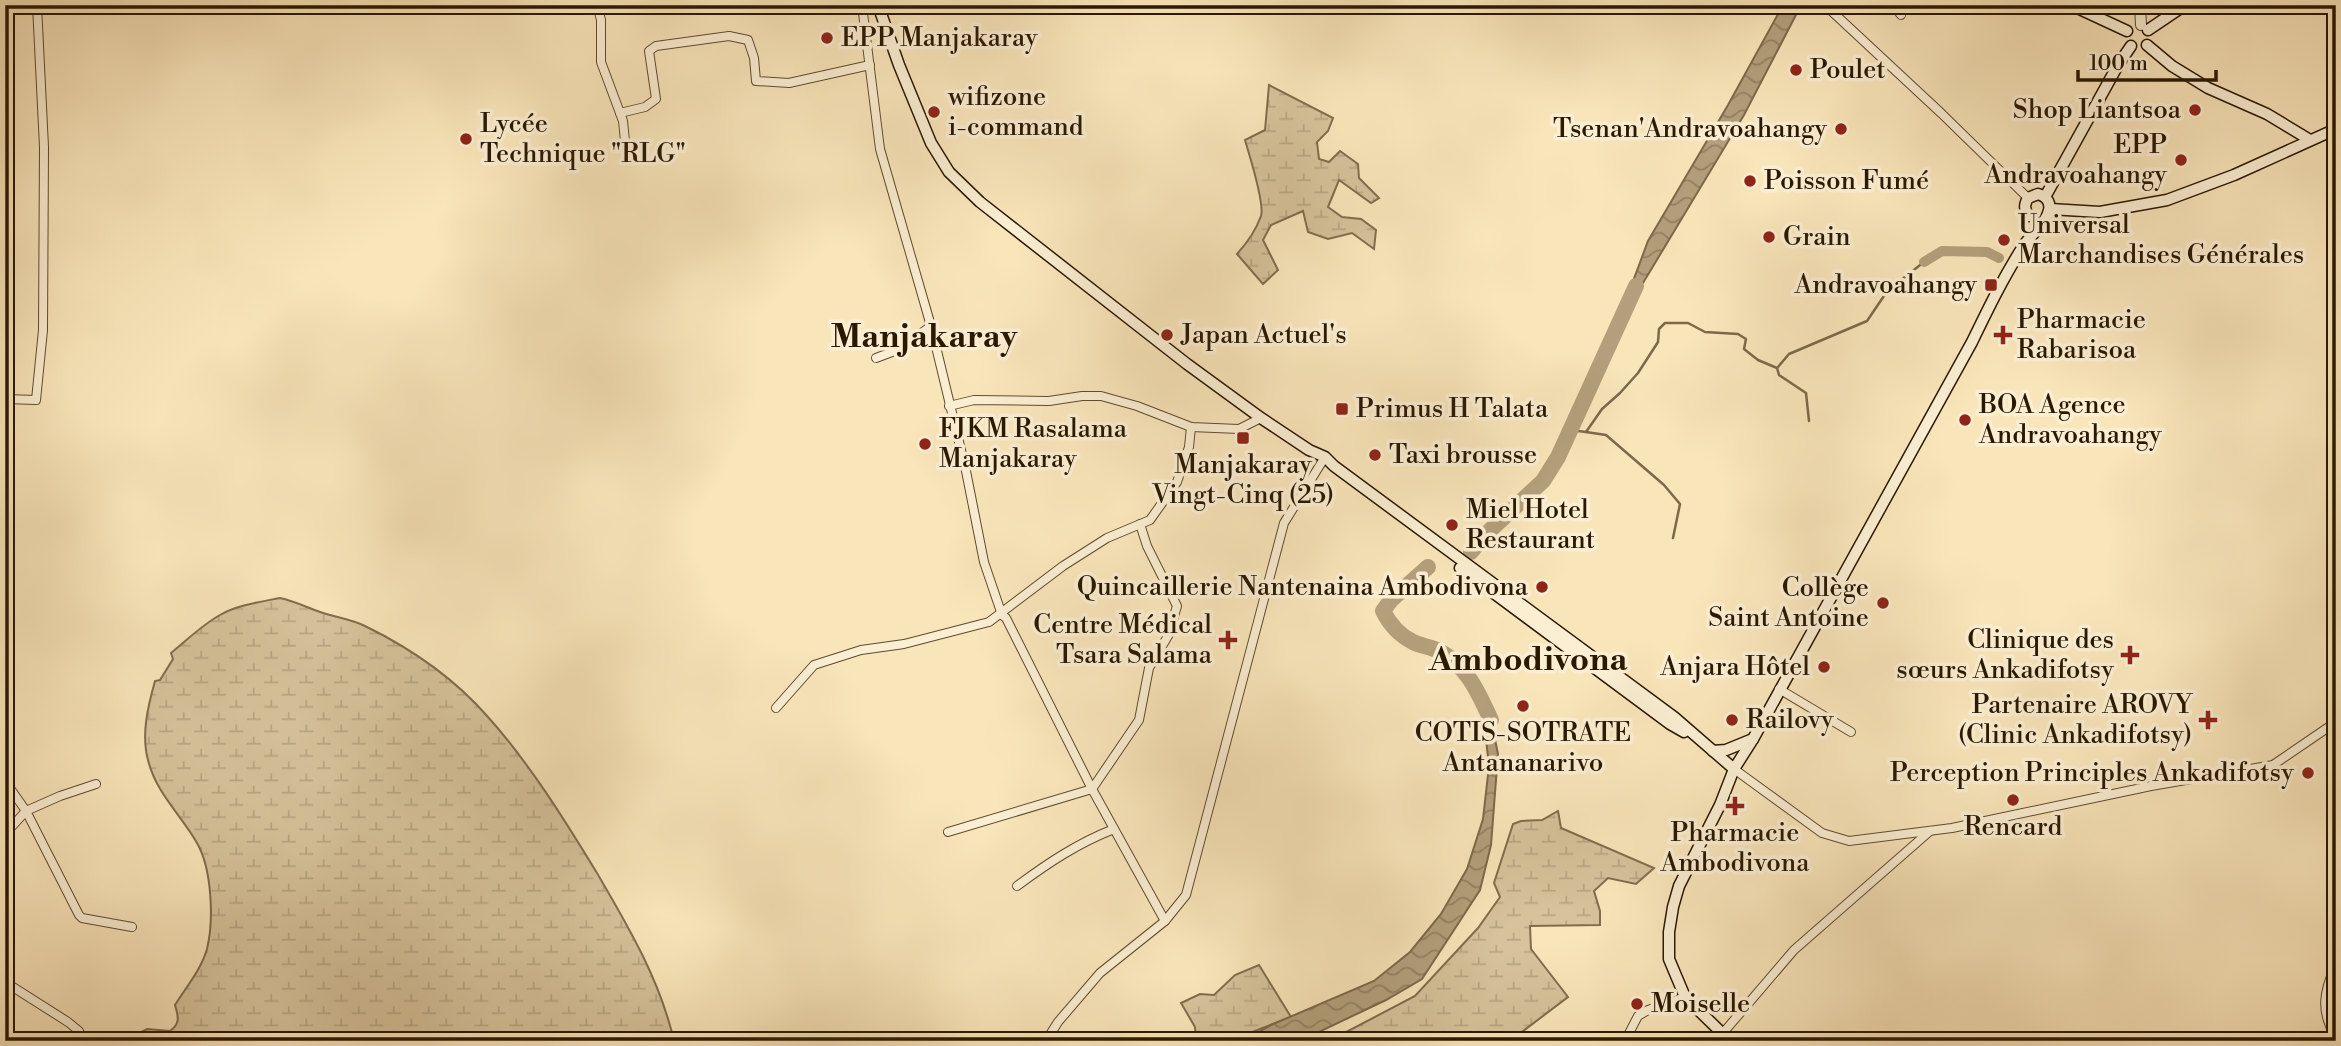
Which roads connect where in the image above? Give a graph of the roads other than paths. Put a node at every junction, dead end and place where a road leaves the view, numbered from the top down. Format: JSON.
{"nodes":[{"id":1,"x":37,"y":5,"type":"edge"},
{"id":2,"x":597,"y":5,"type":"edge"},
{"id":3,"x":862,"y":5,"type":"edge"},
{"id":4,"x":878,"y":5,"type":"edge"},
{"id":5,"x":1825,"y":5,"type":"edge"},
{"id":6,"x":1893,"y":5,"type":"edge"},
{"id":7,"x":2071,"y":5,"type":"edge"},
{"id":8,"x":2140,"y":5,"type":"edge"},
{"id":9,"x":2185,"y":5,"type":"edge"},
{"id":10,"x":1901,"y":15,"type":"dead end"},
{"id":11,"x":2145,"y":28,"type":"junction"},
{"id":12,"x":2127,"y":32,"type":"junction"},
{"id":13,"x":2131,"y":46,"type":"junction"},
{"id":14,"x":2147,"y":46,"type":"junction"},
{"id":15,"x":870,"y":65,"type":"junction"},
{"id":16,"x":621,"y":113,"type":"junction"},
{"id":17,"x":2336,"y":129,"type":"edge"},
{"id":18,"x":2310,"y":140,"type":"junction"},
{"id":19,"x":626,"y":151,"type":"dead end"},
{"id":20,"x":2045,"y":197,"type":"junction"},
{"id":21,"x":2028,"y":198,"type":"junction"},
{"id":22,"x":2048,"y":213,"type":"junction"},
{"id":23,"x":2029,"y":216,"type":"junction"},
{"id":24,"x":2024,"y":245,"type":"junction"},
{"id":25,"x":931,"y":327,"type":"junction"},
{"id":26,"x":876,"y":358,"type":"dead end"},
{"id":27,"x":5,"y":399,"type":"edge"},
{"id":28,"x":949,"y":406,"type":"junction"},
{"id":29,"x":1261,"y":418,"type":"junction"},
{"id":30,"x":1191,"y":427,"type":"junction"},
{"id":31,"x":1323,"y":460,"type":"junction"},
{"id":32,"x":1140,"y":524,"type":"junction"},
{"id":33,"x":1002,"y":615,"type":"junction"},
{"id":34,"x":1779,"y":689,"type":"junction"},
{"id":35,"x":776,"y":708,"type":"dead end"},
{"id":36,"x":2336,"y":722,"type":"edge"},
{"id":37,"x":1851,"y":732,"type":"dead end"},
{"id":38,"x":1753,"y":739,"type":"junction"},
{"id":39,"x":1713,"y":751,"type":"junction"},
{"id":40,"x":1734,"y":769,"type":"junction"},
{"id":41,"x":5,"y":781,"type":"edge"},
{"id":42,"x":96,"y":783,"type":"dead end"},
{"id":43,"x":1091,"y":789,"type":"junction"},
{"id":44,"x":26,"y":811,"type":"junction"},
{"id":45,"x":1114,"y":829,"type":"junction"},
{"id":46,"x":1930,"y":831,"type":"junction"},
{"id":47,"x":948,"y":832,"type":"dead end"},
{"id":48,"x":5,"y":834,"type":"edge"},
{"id":49,"x":1017,"y":886,"type":"dead end"},
{"id":50,"x":1165,"y":921,"type":"junction"},
{"id":51,"x":132,"y":927,"type":"dead end"},
{"id":52,"x":2336,"y":967,"type":"edge"},
{"id":53,"x":5,"y":982,"type":"edge"},
{"id":54,"x":1685,"y":996,"type":"junction"},
{"id":55,"x":2336,"y":1035,"type":"edge"},
{"id":56,"x":1727,"y":1037,"type":"edge"},
{"id":57,"x":83,"y":1041,"type":"edge"},
{"id":58,"x":1046,"y":1041,"type":"edge"},
{"id":59,"x":1625,"y":1041,"type":"edge"}],
"edges":[{"from":1,"to":27,"type":"street"},
{"from":2,"to":16,"type":"street"},
{"from":3,"to":15,"type":"street"},
{"from":4,"to":29,"type":"main road"},
{"from":5,"to":21,"type":"street"},
{"from":6,"to":10,"type":"street"},
{"from":7,"to":12,"type":"main road"},
{"from":8,"to":11,"type":"street"},
{"from":9,"to":11,"type":"main road"},
{"from":11,"to":12,"type":"main road"},
{"from":11,"to":14,"type":"main road"},
{"from":12,"to":13,"type":"main road"},
{"from":13,"to":14,"type":"main road"},
{"from":13,"to":20,"type":"main road"},
{"from":14,"to":18,"type":"main road"},
{"from":15,"to":16,"type":"street"},
{"from":15,"to":25,"type":"street"},
{"from":16,"to":19,"type":"street"},
{"from":17,"to":18,"type":"main road"},
{"from":18,"to":22,"type":"main road"},
{"from":20,"to":21,"type":"main road"},
{"from":20,"to":22,"type":"main road"},
{"from":21,"to":23,"type":"main road"},
{"from":22,"to":23,"type":"main road"},
{"from":22,"to":24,"type":"main road"},
{"from":23,"to":24,"type":"main road"},
{"from":24,"to":34,"type":"main road"},
{"from":25,"to":26,"type":"street"},
{"from":25,"to":28,"type":"street"},
{"from":28,"to":30,"type":"street"},
{"from":28,"to":33,"type":"street"},
{"from":29,"to":30,"type":"street"},
{"from":29,"to":31,"type":"main road"},
{"from":30,"to":32,"type":"street"},
{"from":31,"to":39,"type":"main road"},
{"from":31,"to":50,"type":"street"},
{"from":32,"to":33,"type":"street"},
{"from":32,"to":43,"type":"street"},
{"from":33,"to":35,"type":"street"},
{"from":33,"to":43,"type":"street"},
{"from":34,"to":37,"type":"street"},
{"from":34,"to":38,"type":"main road"},
{"from":36,"to":46,"type":"street"},
{"from":38,"to":39,"type":"main road"},
{"from":38,"to":40,"type":"main road"},
{"from":39,"to":40,"type":"main road"},
{"from":40,"to":46,"type":"street"},
{"from":40,"to":54,"type":"main road"},
{"from":41,"to":44,"type":"street"},
{"from":42,"to":44,"type":"street"},
{"from":43,"to":45,"type":"street"},
{"from":43,"to":47,"type":"street"},
{"from":44,"to":48,"type":"street"},
{"from":44,"to":51,"type":"street"},
{"from":45,"to":49,"type":"street"},
{"from":45,"to":50,"type":"street"},
{"from":46,"to":56,"type":"street"},
{"from":50,"to":58,"type":"street"},
{"from":52,"to":55,"type":"street"},
{"from":53,"to":57,"type":"street"},
{"from":54,"to":56,"type":"main road"},
{"from":54,"to":59,"type":"street"}]}
